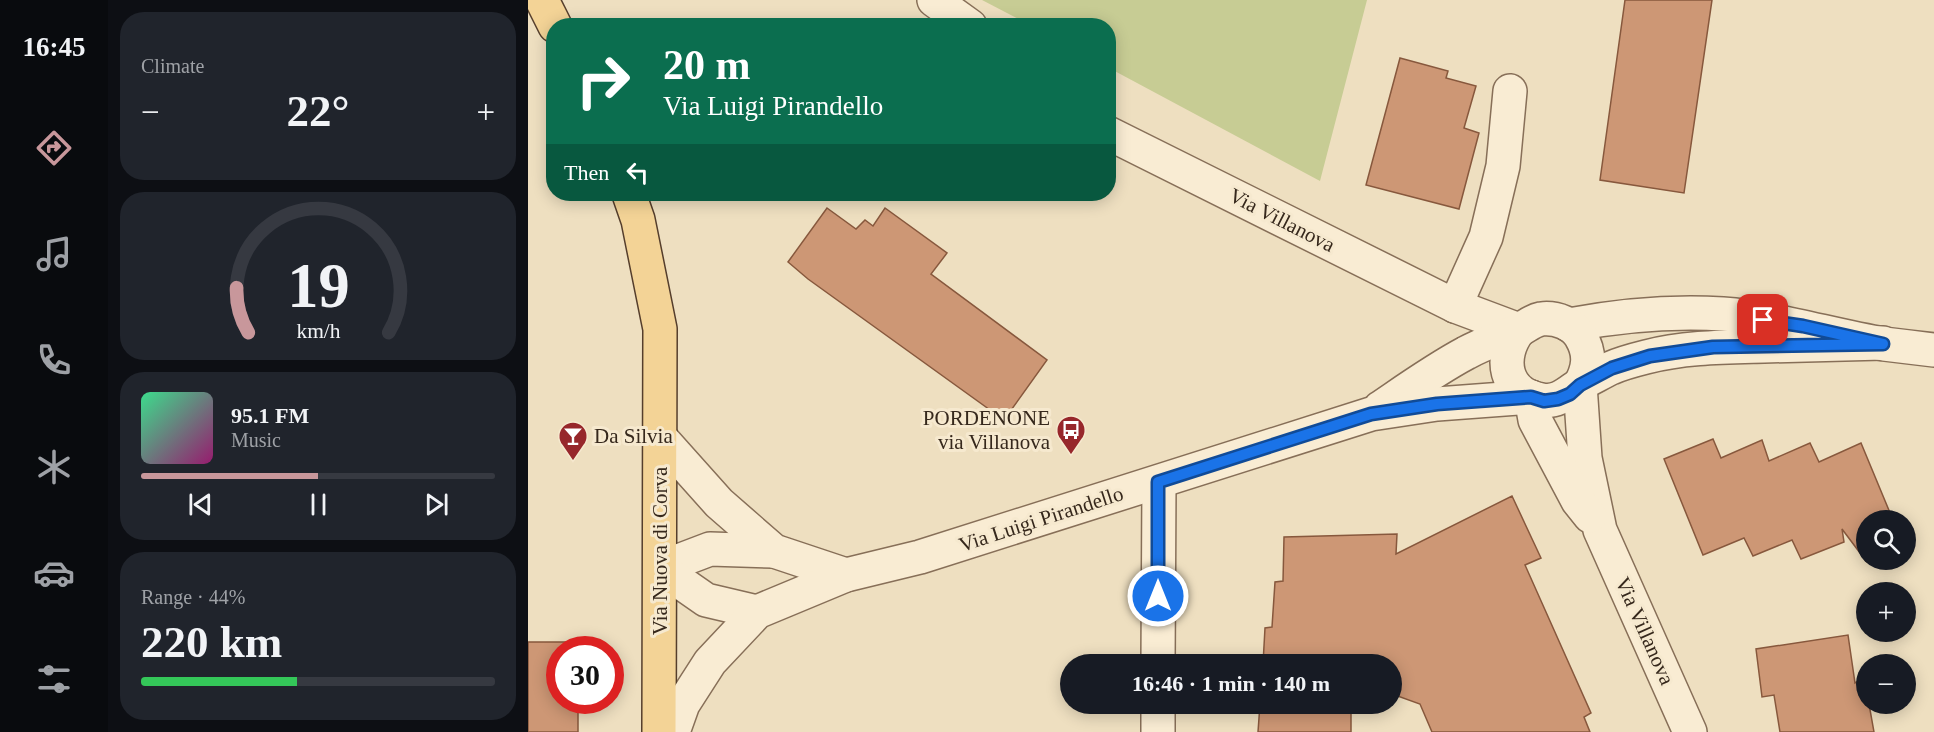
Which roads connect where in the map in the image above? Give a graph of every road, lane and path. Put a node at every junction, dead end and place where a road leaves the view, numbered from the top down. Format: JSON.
{"nodes":[{"id":1,"x":542,"y":0,"type":"edge"},
{"id":2,"x":934,"y":0,"type":"edge"},
{"id":3,"x":551,"y":18,"type":"edge"},
{"id":4,"x":959,"y":18,"type":"edge"},
{"id":5,"x":1510,"y":91,"type":"dead end"},
{"id":6,"x":1116,"y":137,"type":"edge"},
{"id":7,"x":631,"y":201,"type":"edge"},
{"id":8,"x":1455,"y":306,"type":"junction"},
{"id":9,"x":1569,"y":325,"type":"junction"},
{"id":10,"x":1519,"y":330,"type":"junction"},
{"id":11,"x":1883,"y":344,"type":"junction"},
{"id":12,"x":1934,"y":350,"type":"edge"},
{"id":13,"x":1580,"y":385,"type":"junction"},
{"id":14,"x":1531,"y":397,"type":"junction"},
{"id":15,"x":1371,"y":414,"type":"junction"},
{"id":16,"x":660,"y":437,"type":"junction"},
{"id":17,"x":1158,"y":482,"type":"junction"},
{"id":18,"x":1600,"y":530,"type":"junction"},
{"id":19,"x":774,"y":551,"type":"junction"},
{"id":20,"x":660,"y":568,"type":"junction"},
{"id":21,"x":846,"y":575,"type":"junction"},
{"id":22,"x":757,"y":612,"type":"junction"},
{"id":23,"x":1158,"y":654,"type":"edge"},
{"id":24,"x":1158,"y":714,"type":"edge"},
{"id":25,"x":659,"y":732,"type":"edge"},
{"id":26,"x":674,"y":732,"type":"edge"},
{"id":27,"x":1158,"y":732,"type":"edge"},
{"id":28,"x":1690,"y":732,"type":"edge"}],
"edges":[{"from":1,"to":3,"type":"main road"},
{"from":2,"to":4,"type":"street"},
{"from":5,"to":8,"type":"street"},
{"from":6,"to":8,"type":"street","name":"Via Villanova"},
{"from":7,"to":16,"type":"main road","name":"Via Nuova di Corva"},
{"from":8,"to":10,"type":"street","name":"Via Villanova"},
{"from":9,"to":10,"type":"street","name":"Via Luigi Pirandello"},
{"from":9,"to":11,"type":"street","name":"Via Luigi Pirandello"},
{"from":9,"to":13,"type":"street"},
{"from":10,"to":14,"type":"street"},
{"from":10,"to":15,"type":"street","name":"Via Luigi Pirandello"},
{"from":11,"to":12,"type":"street","name":"Via Luigi Pirandello"},
{"from":11,"to":13,"type":"street","name":"Via Luigi Pirandello"},
{"from":13,"to":14,"type":"street","name":"Via Luigi Pirandello"},
{"from":13,"to":18,"type":"street","name":"Via Villanova"},
{"from":14,"to":15,"type":"street","name":"Via Luigi Pirandello"},
{"from":14,"to":18,"type":"street","name":"Via Villanova"},
{"from":15,"to":17,"type":"street","name":"Via Luigi Pirandello"},
{"from":16,"to":19,"type":"street"},
{"from":16,"to":20,"type":"main road","name":"Via Nuova di Corva"},
{"from":17,"to":21,"type":"street","name":"Via Luigi Pirandello"},
{"from":17,"to":23,"type":"street"},
{"from":18,"to":28,"type":"street","name":"Via Villanova"},
{"from":19,"to":20,"type":"street"},
{"from":19,"to":21,"type":"street"},
{"from":20,"to":22,"type":"street"},
{"from":20,"to":25,"type":"main road","name":"Via Nuova di Corva"},
{"from":21,"to":22,"type":"street","name":"Via Luigi Pirandello"},
{"from":22,"to":26,"type":"street","name":"Via Luigi Pirandello"},
{"from":24,"to":27,"type":"street"}]}
